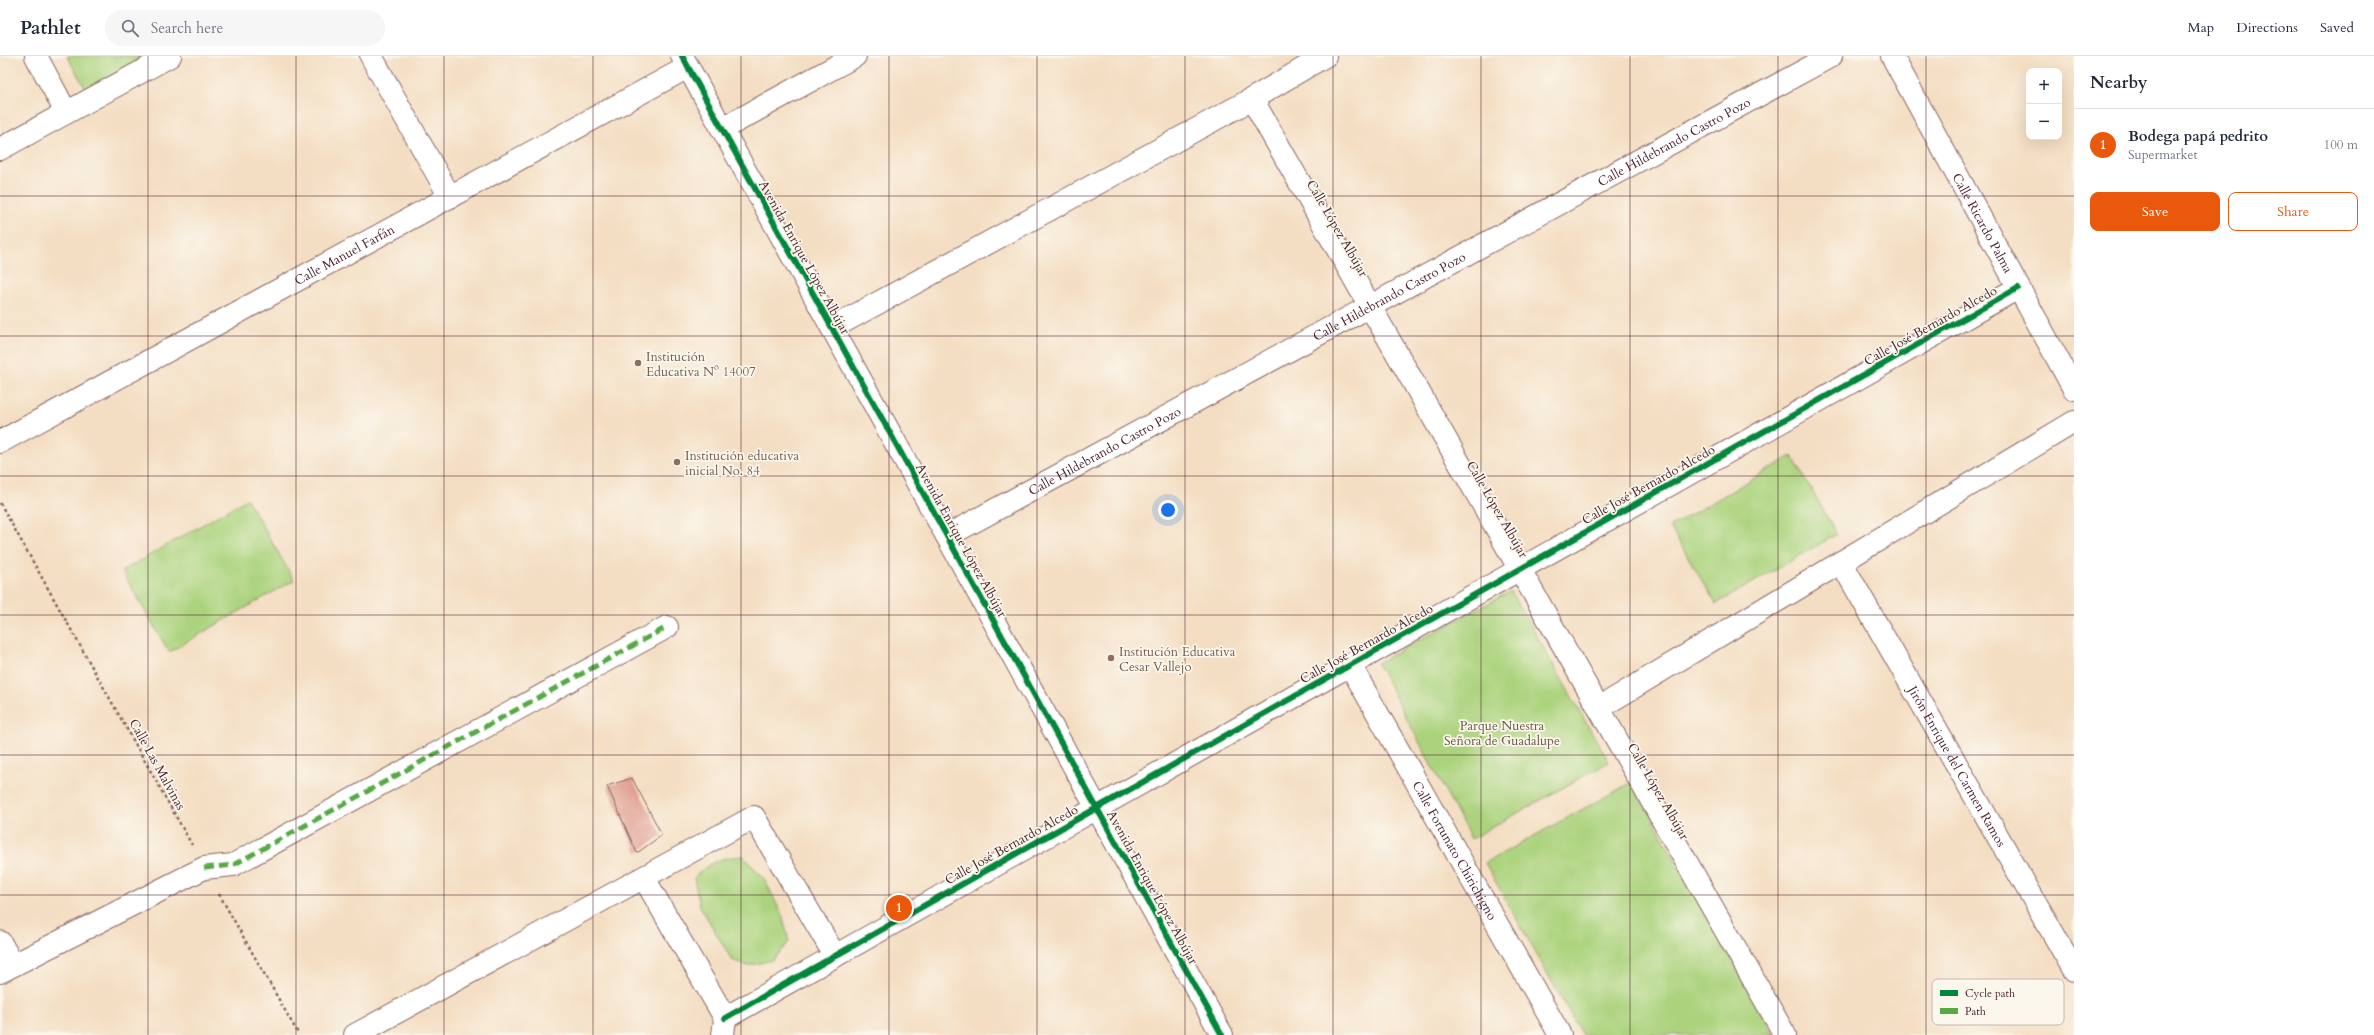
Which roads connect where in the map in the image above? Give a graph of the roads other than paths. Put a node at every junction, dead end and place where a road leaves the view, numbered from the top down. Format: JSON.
{"nodes":[{"id":1,"x":36,"y":56,"type":"edge"},
{"id":2,"x":170,"y":56,"type":"edge"},
{"id":3,"x":371,"y":56,"type":"edge"},
{"id":4,"x":855,"y":56,"type":"edge"},
{"id":5,"x":1325,"y":56,"type":"edge"},
{"id":6,"x":1831,"y":56,"type":"edge"},
{"id":7,"x":1892,"y":56,"type":"edge"},
{"id":8,"x":685,"y":62,"type":"edge"},
{"id":9,"x":1252,"y":99,"type":"junction"},
{"id":10,"x":66,"y":112,"type":"junction"},
{"id":11,"x":722,"y":129,"type":"junction"},
{"id":12,"x":0,"y":149,"type":"edge"},
{"id":13,"x":450,"y":197,"type":"junction"},
{"id":14,"x":2018,"y":288,"type":"junction"},
{"id":15,"x":1370,"y":306,"type":"junction"},
{"id":16,"x":832,"y":328,"type":"junction"},
{"id":17,"x":2074,"y":389,"type":"edge"},
{"id":18,"x":2074,"y":422,"type":"edge"},
{"id":19,"x":0,"y":442,"type":"edge"},
{"id":20,"x":947,"y":536,"type":"junction"},
{"id":21,"x":1841,"y":562,"type":"junction"},
{"id":22,"x":1520,"y":569,"type":"junction"},
{"id":23,"x":667,"y":627,"type":"dead end"},
{"id":24,"x":1350,"y":665,"type":"junction"},
{"id":25,"x":1599,"y":708,"type":"junction"},
{"id":26,"x":1097,"y":808,"type":"junction"},
{"id":27,"x":644,"y":878,"type":"junction"},
{"id":28,"x":0,"y":942,"type":"edge"},
{"id":29,"x":835,"y":956,"type":"junction"},
{"id":30,"x":6,"y":968,"type":"edge"},
{"id":31,"x":2074,"y":970,"type":"edge"},
{"id":32,"x":724,"y":1026,"type":"edge"},
{"id":33,"x":356,"y":1035,"type":"edge"},
{"id":34,"x":1222,"y":1035,"type":"edge"},
{"id":35,"x":1560,"y":1035,"type":"edge"},
{"id":36,"x":1785,"y":1035,"type":"edge"}],
"edges":[{"from":1,"to":10,"type":"street"},
{"from":2,"to":10,"type":"street"},
{"from":3,"to":13,"type":"street"},
{"from":4,"to":11,"type":"street"},
{"from":5,"to":9,"type":"street"},
{"from":6,"to":15,"type":"street","name":"Calle Hildebrando Castro Pozo"},
{"from":7,"to":14,"type":"street","name":"Calle Ricardo Palma"},
{"from":8,"to":11,"type":"street","name":"Avenida Enrique López Albújar"},
{"from":8,"to":13,"type":"street","name":"Calle Manuel Farfán"},
{"from":9,"to":15,"type":"street","name":"Calle López Albújar"},
{"from":9,"to":16,"type":"street"},
{"from":10,"to":12,"type":"street"},
{"from":11,"to":16,"type":"street","name":"Avenida Enrique López Albújar"},
{"from":13,"to":19,"type":"street","name":"Calle Manuel Farfán"},
{"from":14,"to":17,"type":"street","name":"Calle Ricardo Palma"},
{"from":14,"to":22,"type":"street","name":"Calle José Bernardo Alcedo"},
{"from":15,"to":20,"type":"street","name":"Calle Hildebrando Castro Pozo"},
{"from":15,"to":22,"type":"street","name":"Calle López Albújar"},
{"from":16,"to":20,"type":"street","name":"Avenida Enrique López Albújar"},
{"from":18,"to":21,"type":"street"},
{"from":20,"to":26,"type":"street","name":"Avenida Enrique López Albújar"},
{"from":21,"to":25,"type":"street"},
{"from":21,"to":31,"type":"street","name":"Jirón Enrique del Carmen Ramos"},
{"from":22,"to":24,"type":"street","name":"Calle José Bernardo Alcedo"},
{"from":22,"to":25,"type":"street","name":"Calle López Albújar"},
{"from":23,"to":30,"type":"street"},
{"from":24,"to":26,"type":"street","name":"Calle José Bernardo Alcedo"},
{"from":24,"to":35,"type":"street","name":"Calle Fortunato Chirichigno"},
{"from":25,"to":36,"type":"street","name":"Calle López Albújar"},
{"from":26,"to":29,"type":"street","name":"Calle José Bernardo Alcedo"},
{"from":26,"to":34,"type":"street","name":"Avenida Enrique López Albújar"},
{"from":27,"to":29,"type":"street"},
{"from":27,"to":32,"type":"street"},
{"from":27,"to":33,"type":"street"},
{"from":28,"to":30,"type":"street"},
{"from":29,"to":32,"type":"street","name":"Calle José Bernardo Alcedo"}]}
